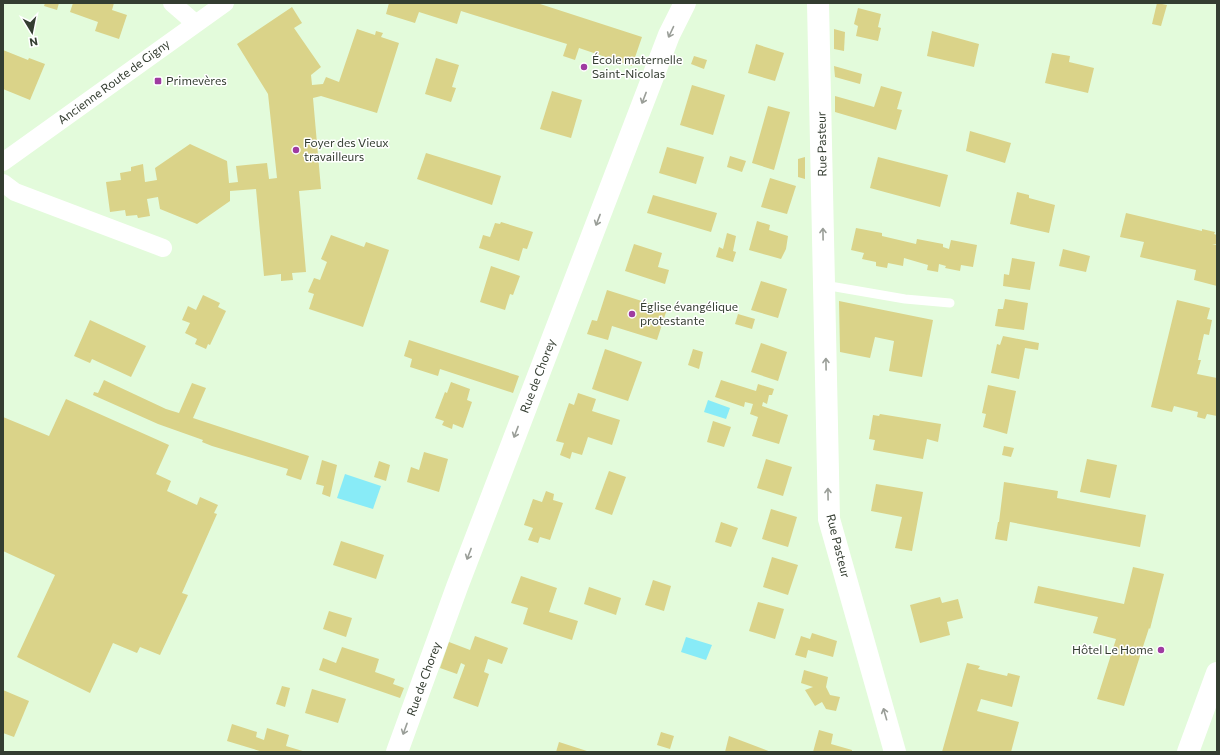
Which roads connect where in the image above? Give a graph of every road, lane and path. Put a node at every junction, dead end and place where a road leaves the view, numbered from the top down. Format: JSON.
{"nodes":[{"id":1,"x":172,"y":3,"type":"edge"},
{"id":2,"x":225,"y":3,"type":"edge"},
{"id":3,"x":685,"y":3,"type":"edge"},
{"id":4,"x":818,"y":3,"type":"edge"},
{"id":5,"x":195,"y":23,"type":"junction"},
{"id":6,"x":3,"y":162,"type":"edge"},
{"id":7,"x":3,"y":183,"type":"edge"},
{"id":8,"x":163,"y":248,"type":"dead end"},
{"id":9,"x":824,"y":285,"type":"junction"},
{"id":10,"x":950,"y":303,"type":"dead end"},
{"id":11,"x":1217,"y":673,"type":"edge"},
{"id":12,"x":397,"y":752,"type":"edge"},
{"id":13,"x":895,"y":752,"type":"edge"},
{"id":14,"x":1188,"y":752,"type":"edge"}],
"edges":[{"from":1,"to":5,"type":"street"},
{"from":2,"to":5,"type":"street","name":"Ancienne Route de Gigny"},
{"from":3,"to":12,"type":"street","name":"Rue de Chorey","one_way":true},
{"from":9,"to":4,"type":"street","name":"Rue Pasteur","one_way":true},
{"from":5,"to":6,"type":"street","name":"Ancienne Route de Gigny"},
{"from":7,"to":8,"type":"street"},
{"from":9,"to":10,"type":"lane"},
{"from":13,"to":9,"type":"street","name":"Rue Pasteur","one_way":true},
{"from":11,"to":14,"type":"street"}]}
